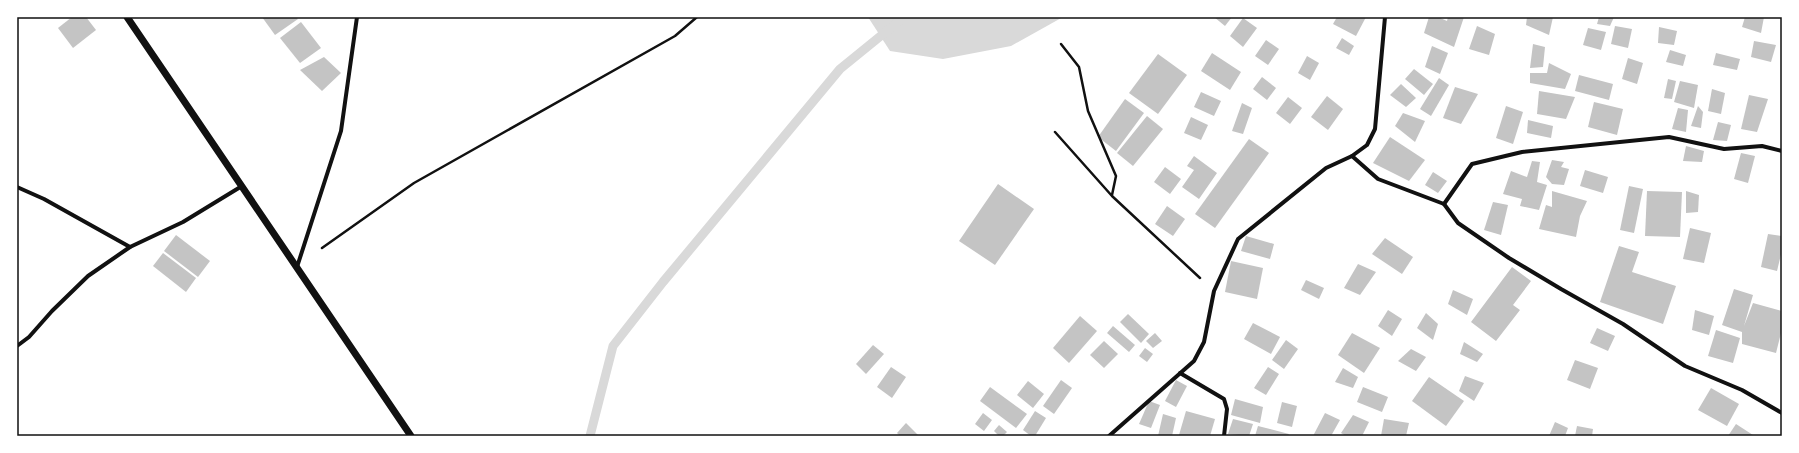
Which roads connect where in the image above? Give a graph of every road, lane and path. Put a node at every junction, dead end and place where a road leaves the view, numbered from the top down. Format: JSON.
{"nodes":[{"id":1,"x":127,"y":17,"type":"edge"},
{"id":2,"x":357,"y":17,"type":"edge"},
{"id":3,"x":697,"y":17,"type":"edge"},
{"id":4,"x":1385,"y":17,"type":"edge"},
{"id":5,"x":1061,"y":44,"type":"dead end"},
{"id":6,"x":1055,"y":132,"type":"dead end"},
{"id":7,"x":1782,"y":151,"type":"edge"},
{"id":8,"x":1352,"y":156,"type":"junction"},
{"id":9,"x":242,"y":186,"type":"junction"},
{"id":10,"x":17,"y":187,"type":"edge"},
{"id":11,"x":1112,"y":196,"type":"junction"},
{"id":12,"x":1444,"y":204,"type":"junction"},
{"id":13,"x":130,"y":247,"type":"junction"},
{"id":14,"x":297,"y":267,"type":"junction"},
{"id":15,"x":1214,"y":291,"type":"junction"},
{"id":16,"x":17,"y":346,"type":"edge"},
{"id":17,"x":1180,"y":373,"type":"junction"},
{"id":18,"x":1782,"y":413,"type":"edge"},
{"id":19,"x":411,"y":436,"type":"edge"},
{"id":20,"x":1109,"y":436,"type":"edge"},
{"id":21,"x":1224,"y":436,"type":"edge"}],
"edges":[{"from":1,"to":9,"type":"street"},
{"from":2,"to":14,"type":"street"},
{"from":3,"to":14,"type":"path"},
{"from":4,"to":8,"type":"street"},
{"from":5,"to":11,"type":"path"},
{"from":6,"to":11,"type":"path"},
{"from":7,"to":12,"type":"street"},
{"from":8,"to":12,"type":"street"},
{"from":8,"to":15,"type":"street"},
{"from":9,"to":13,"type":"street"},
{"from":9,"to":14,"type":"street"},
{"from":10,"to":13,"type":"street"},
{"from":11,"to":15,"type":"path"},
{"from":12,"to":18,"type":"street"},
{"from":13,"to":16,"type":"street"},
{"from":14,"to":19,"type":"street"},
{"from":15,"to":17,"type":"street"},
{"from":17,"to":20,"type":"street"},
{"from":17,"to":21,"type":"street"}]}
